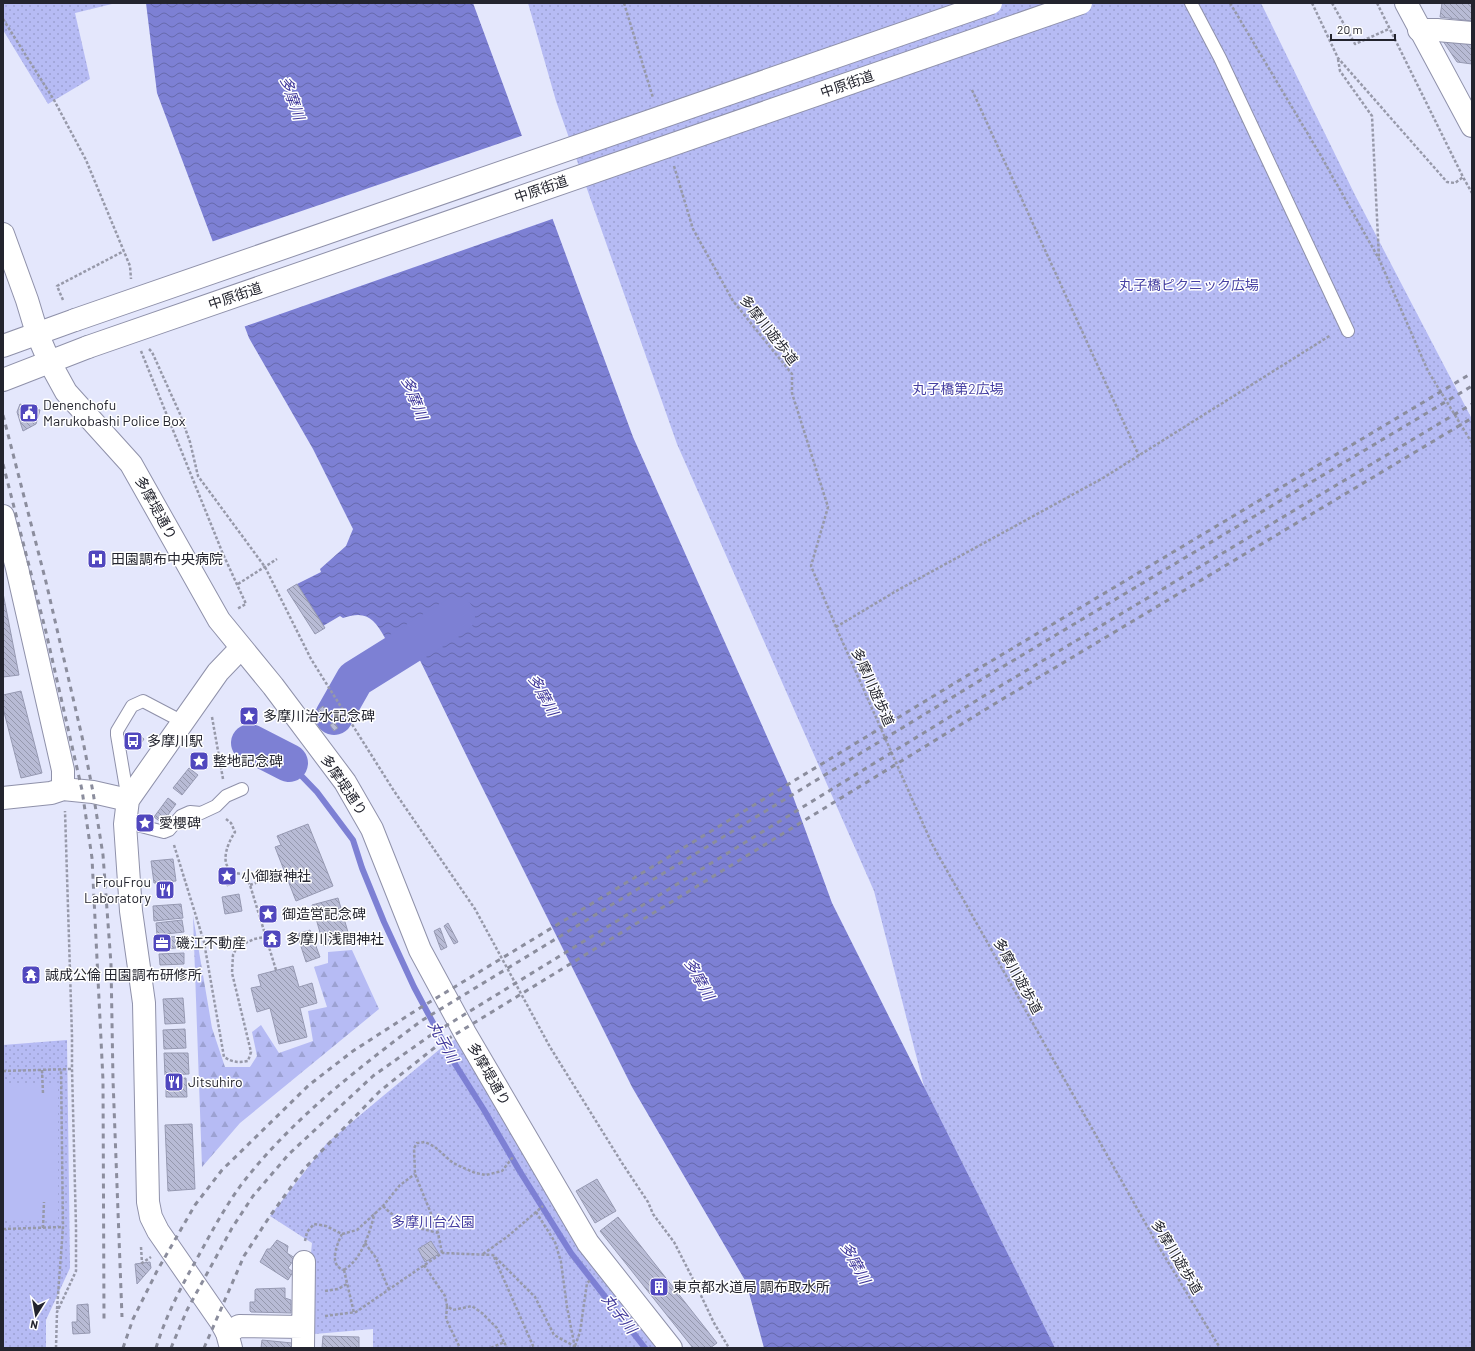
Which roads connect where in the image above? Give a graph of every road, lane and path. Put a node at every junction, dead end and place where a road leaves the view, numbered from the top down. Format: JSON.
{"nodes":[{"id":1,"x":624,"y":3,"type":"edge"},
{"id":2,"x":991,"y":3,"type":"edge"},
{"id":3,"x":1081,"y":3,"type":"edge"},
{"id":4,"x":1191,"y":3,"type":"edge"},
{"id":5,"x":1230,"y":3,"type":"edge"},
{"id":6,"x":1312,"y":3,"type":"edge"},
{"id":7,"x":1332,"y":3,"type":"edge"},
{"id":8,"x":1377,"y":3,"type":"edge"},
{"id":9,"x":1406,"y":3,"type":"edge"},
{"id":10,"x":3,"y":19,"type":"edge"},
{"id":11,"x":1389,"y":29,"type":"junction"},
{"id":12,"x":1419,"y":30,"type":"junction"},
{"id":13,"x":1472,"y":33,"type":"edge"},
{"id":14,"x":1338,"y":58,"type":"junction"},
{"id":15,"x":972,"y":90,"type":"dead end"},
{"id":16,"x":654,"y":102,"type":"dead end"},
{"id":17,"x":1472,"y":126,"type":"edge"},
{"id":18,"x":672,"y":162,"type":"dead end"},
{"id":19,"x":1463,"y":177,"type":"junction"},
{"id":20,"x":1472,"y":193,"type":"edge"},
{"id":21,"x":3,"y":234,"type":"edge"},
{"id":22,"x":124,"y":251,"type":"junction"},
{"id":23,"x":1379,"y":258,"type":"junction"},
{"id":24,"x":132,"y":281,"type":"dead end"},
{"id":25,"x":62,"y":300,"type":"dead end"},
{"id":26,"x":1348,"y":331,"type":"dead end"},
{"id":27,"x":37,"y":333,"type":"junction"},
{"id":28,"x":1334,"y":334,"type":"dead end"},
{"id":29,"x":138,"y":344,"type":"dead end"},
{"id":30,"x":3,"y":346,"type":"edge"},
{"id":31,"x":148,"y":348,"type":"dead end"},
{"id":32,"x":49,"y":362,"type":"junction"},
{"id":33,"x":6,"y":379,"type":"edge"},
{"id":34,"x":1472,"y":443,"type":"edge"},
{"id":35,"x":1139,"y":456,"type":"junction"},
{"id":36,"x":3,"y":516,"type":"edge"},
{"id":37,"x":277,"y":559,"type":"dead end"},
{"id":38,"x":266,"y":567,"type":"junction"},
{"id":39,"x":238,"y":584,"type":"junction"},
{"id":40,"x":237,"y":609,"type":"dead end"},
{"id":41,"x":836,"y":627,"type":"junction"},
{"id":42,"x":241,"y":648,"type":"junction"},
{"id":43,"x":212,"y":716,"type":"dead end"},
{"id":44,"x":183,"y":722,"type":"junction"},
{"id":45,"x":63,"y":789,"type":"junction"},
{"id":46,"x":242,"y":789,"type":"dead end"},
{"id":47,"x":226,"y":796,"type":"junction"},
{"id":48,"x":3,"y":798,"type":"edge"},
{"id":49,"x":128,"y":800,"type":"junction"},
{"id":50,"x":125,"y":824,"type":"junction"},
{"id":51,"x":169,"y":830,"type":"junction"},
{"id":52,"x":284,"y":873,"type":"dead end"},
{"id":53,"x":250,"y":885,"type":"junction"},
{"id":54,"x":266,"y":937,"type":"junction"},
{"id":55,"x":276,"y":970,"type":"dead end"},
{"id":56,"x":72,"y":1069,"type":"junction"},
{"id":57,"x":42,"y":1070,"type":"junction"},
{"id":58,"x":61,"y":1070,"type":"junction"},
{"id":59,"x":3,"y":1071,"type":"edge"},
{"id":60,"x":43,"y":1094,"type":"dead end"},
{"id":61,"x":507,"y":1164,"type":"dead end"},
{"id":62,"x":415,"y":1174,"type":"junction"},
{"id":63,"x":44,"y":1202,"type":"dead end"},
{"id":64,"x":383,"y":1206,"type":"junction"},
{"id":65,"x":375,"y":1213,"type":"junction"},
{"id":66,"x":63,"y":1227,"type":"junction"},
{"id":67,"x":43,"y":1228,"type":"junction"},
{"id":68,"x":3,"y":1229,"type":"edge"},
{"id":69,"x":438,"y":1233,"type":"junction"},
{"id":70,"x":342,"y":1234,"type":"junction"},
{"id":71,"x":366,"y":1243,"type":"junction"},
{"id":72,"x":442,"y":1253,"type":"junction"},
{"id":73,"x":482,"y":1254,"type":"junction"},
{"id":74,"x":493,"y":1255,"type":"junction"},
{"id":75,"x":304,"y":1262,"type":"joint"},
{"id":76,"x":424,"y":1265,"type":"junction"},
{"id":77,"x":344,"y":1270,"type":"junction"},
{"id":78,"x":587,"y":1283,"type":"dead end"},
{"id":79,"x":389,"y":1290,"type":"junction"},
{"id":80,"x":447,"y":1306,"type":"junction"},
{"id":81,"x":57,"y":1312,"type":"junction"},
{"id":82,"x":354,"y":1313,"type":"junction"},
{"id":83,"x":303,"y":1331,"type":"edge"},
{"id":84,"x":229,"y":1341,"type":"edge"},
{"id":85,"x":504,"y":1342,"type":"junction"},
{"id":86,"x":575,"y":1347,"type":"edge"},
{"id":87,"x":56,"y":1348,"type":"edge"},
{"id":88,"x":460,"y":1348,"type":"edge"},
{"id":89,"x":491,"y":1348,"type":"edge"},
{"id":90,"x":506,"y":1348,"type":"edge"},
{"id":91,"x":534,"y":1348,"type":"edge"},
{"id":92,"x":671,"y":1348,"type":"edge"},
{"id":93,"x":729,"y":1348,"type":"edge"},
{"id":94,"x":1220,"y":1348,"type":"edge"}],
"edges":[{"from":1,"to":16,"type":"path"},
{"from":2,"to":27,"type":"main road","name":"中原街道","bridge":true},
{"from":3,"to":32,"type":"main road","name":"中原街道","bridge":true},
{"from":4,"to":26,"type":"lane"},
{"from":5,"to":23,"type":"path"},
{"from":6,"to":14,"type":"path"},
{"from":7,"to":11,"type":"path"},
{"from":8,"to":11,"type":"path"},
{"from":9,"to":12,"type":"main road"},
{"from":10,"to":22,"type":"path"},
{"from":11,"to":19,"type":"path"},
{"from":12,"to":13,"type":"main road"},
{"from":12,"to":17,"type":"main road"},
{"from":14,"to":19,"type":"path"},
{"from":14,"to":23,"type":"path"},
{"from":15,"to":35,"type":"path"},
{"from":18,"to":41,"type":"path","name":"多摩川遊歩道"},
{"from":19,"to":20,"type":"path"},
{"from":21,"to":27,"type":"main road","name":"多摩堤通り"},
{"from":22,"to":24,"type":"path"},
{"from":22,"to":25,"type":"path"},
{"from":23,"to":34,"type":"path"},
{"from":27,"to":30,"type":"main road","name":"中原街道"},
{"from":27,"to":32,"type":"main road","name":"多摩堤通り"},
{"from":28,"to":35,"type":"path"},
{"from":29,"to":39,"type":"path"},
{"from":31,"to":38,"type":"path"},
{"from":32,"to":33,"type":"main road","name":"中原街道"},
{"from":32,"to":42,"type":"main road","name":"多摩堤通り"},
{"from":35,"to":41,"type":"path"},
{"from":36,"to":45,"type":"main road"},
{"from":37,"to":38,"type":"path"},
{"from":38,"to":39,"type":"path"},
{"from":38,"to":93,"type":"path"},
{"from":39,"to":40,"type":"path"},
{"from":41,"to":94,"type":"path","name":"多摩川遊歩道"},
{"from":42,"to":44,"type":"main road"},
{"from":42,"to":92,"type":"main road","name":"多摩堤通り"},
{"from":43,"to":47,"type":"path"},
{"from":44,"to":49,"type":"main road"},
{"from":44,"to":49,"type":"lane"},
{"from":45,"to":48,"type":"main road"},
{"from":45,"to":49,"type":"main road"},
{"from":45,"to":56,"type":"path"},
{"from":46,"to":47,"type":"lane"},
{"from":47,"to":51,"type":"lane"},
{"from":47,"to":53,"type":"path"},
{"from":49,"to":50,"type":"main road"},
{"from":50,"to":51,"type":"lane"},
{"from":50,"to":84,"type":"main road"},
{"from":51,"to":54,"type":"path"},
{"from":52,"to":53,"type":"path"},
{"from":53,"to":54,"type":"path"},
{"from":54,"to":55,"type":"path"},
{"from":56,"to":58,"type":"path"},
{"from":56,"to":81,"type":"path"},
{"from":57,"to":58,"type":"path"},
{"from":57,"to":59,"type":"path"},
{"from":57,"to":60,"type":"path"},
{"from":58,"to":66,"type":"path"},
{"from":61,"to":62,"type":"path"},
{"from":62,"to":64,"type":"path"},
{"from":62,"to":69,"type":"path"},
{"from":63,"to":67,"type":"path"},
{"from":64,"to":65,"type":"path"},
{"from":64,"to":69,"type":"path"},
{"from":65,"to":70,"type":"path"},
{"from":65,"to":71,"type":"path"},
{"from":66,"to":67,"type":"path"},
{"from":66,"to":81,"type":"path"},
{"from":67,"to":68,"type":"path"},
{"from":69,"to":72,"type":"path"},
{"from":70,"to":75,"type":"path"},
{"from":70,"to":77,"type":"path"},
{"from":71,"to":77,"type":"path"},
{"from":71,"to":79,"type":"path"},
{"from":72,"to":73,"type":"path"},
{"from":72,"to":76,"type":"path"},
{"from":73,"to":74,"type":"path"},
{"from":73,"to":86,"type":"path"},
{"from":74,"to":86,"type":"path"},
{"from":74,"to":91,"type":"path"},
{"from":75,"to":83,"type":"main road"},
{"from":76,"to":79,"type":"path"},
{"from":76,"to":80,"type":"path"},
{"from":77,"to":82,"type":"path"},
{"from":78,"to":86,"type":"path"},
{"from":79,"to":82,"type":"path"},
{"from":80,"to":85,"type":"path"},
{"from":80,"to":88,"type":"path"},
{"from":81,"to":87,"type":"path"},
{"from":82,"to":83,"type":"path"},
{"from":83,"to":84,"type":"main road"},
{"from":85,"to":89,"type":"path"},
{"from":85,"to":90,"type":"path"}]}
